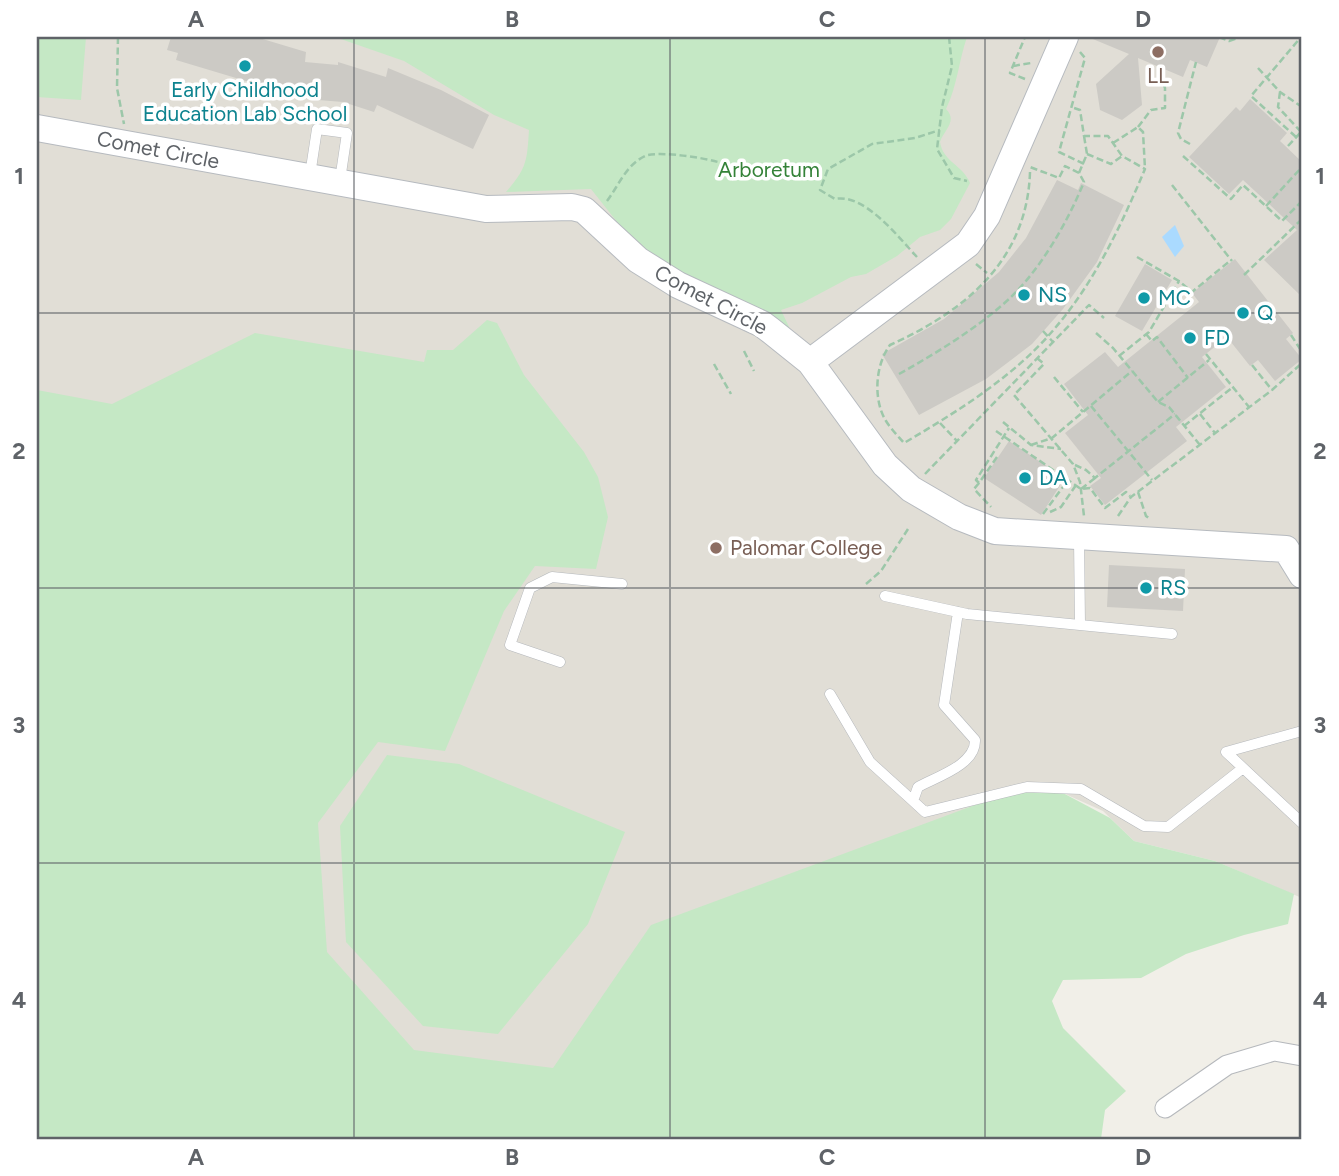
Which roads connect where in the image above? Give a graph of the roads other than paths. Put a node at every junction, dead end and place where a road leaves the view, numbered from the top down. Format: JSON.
{"nodes":[{"id":1,"x":1072,"y":43,"type":"edge"},
{"id":2,"x":37,"y":128,"type":"edge"},
{"id":3,"x":309,"y":178,"type":"junction"},
{"id":4,"x":340,"y":184,"type":"junction"},
{"id":5,"x":810,"y":362,"type":"junction"},
{"id":6,"x":1081,"y":532,"type":"junction"},
{"id":7,"x":1302,"y":575,"type":"edge"},
{"id":8,"x":622,"y":584,"type":"dead end"},
{"id":9,"x":885,"y":596,"type":"dead end"},
{"id":10,"x":958,"y":612,"type":"junction"},
{"id":11,"x":1080,"y":625,"type":"junction"},
{"id":12,"x":1172,"y":634,"type":"dead end"},
{"id":13,"x":560,"y":662,"type":"dead end"},
{"id":14,"x":830,"y":694,"type":"dead end"},
{"id":15,"x":1302,"y":731,"type":"edge"},
{"id":16,"x":1243,"y":768,"type":"junction"},
{"id":17,"x":913,"y":801,"type":"junction"},
{"id":18,"x":1302,"y":823,"type":"edge"},
{"id":19,"x":1302,"y":1056,"type":"edge"},
{"id":20,"x":1165,"y":1108,"type":"dead end"}],
"edges":[{"from":1,"to":5,"type":"street"},
{"from":2,"to":3,"type":"street","name":"Comet Circle"},
{"from":3,"to":4,"type":"street","name":"Comet Circle"},
{"from":3,"to":4,"type":"lane"},
{"from":4,"to":5,"type":"street","name":"Comet Circle"},
{"from":5,"to":6,"type":"street","name":"Comet Circle"},
{"from":6,"to":7,"type":"street","name":"Comet Circle"},
{"from":6,"to":11,"type":"lane"},
{"from":8,"to":13,"type":"lane"},
{"from":9,"to":10,"type":"lane"},
{"from":10,"to":11,"type":"lane"},
{"from":10,"to":17,"type":"lane"},
{"from":11,"to":12,"type":"lane"},
{"from":14,"to":17,"type":"lane"},
{"from":15,"to":16,"type":"lane"},
{"from":16,"to":17,"type":"lane"},
{"from":16,"to":18,"type":"lane"},
{"from":19,"to":20,"type":"street"}]}
